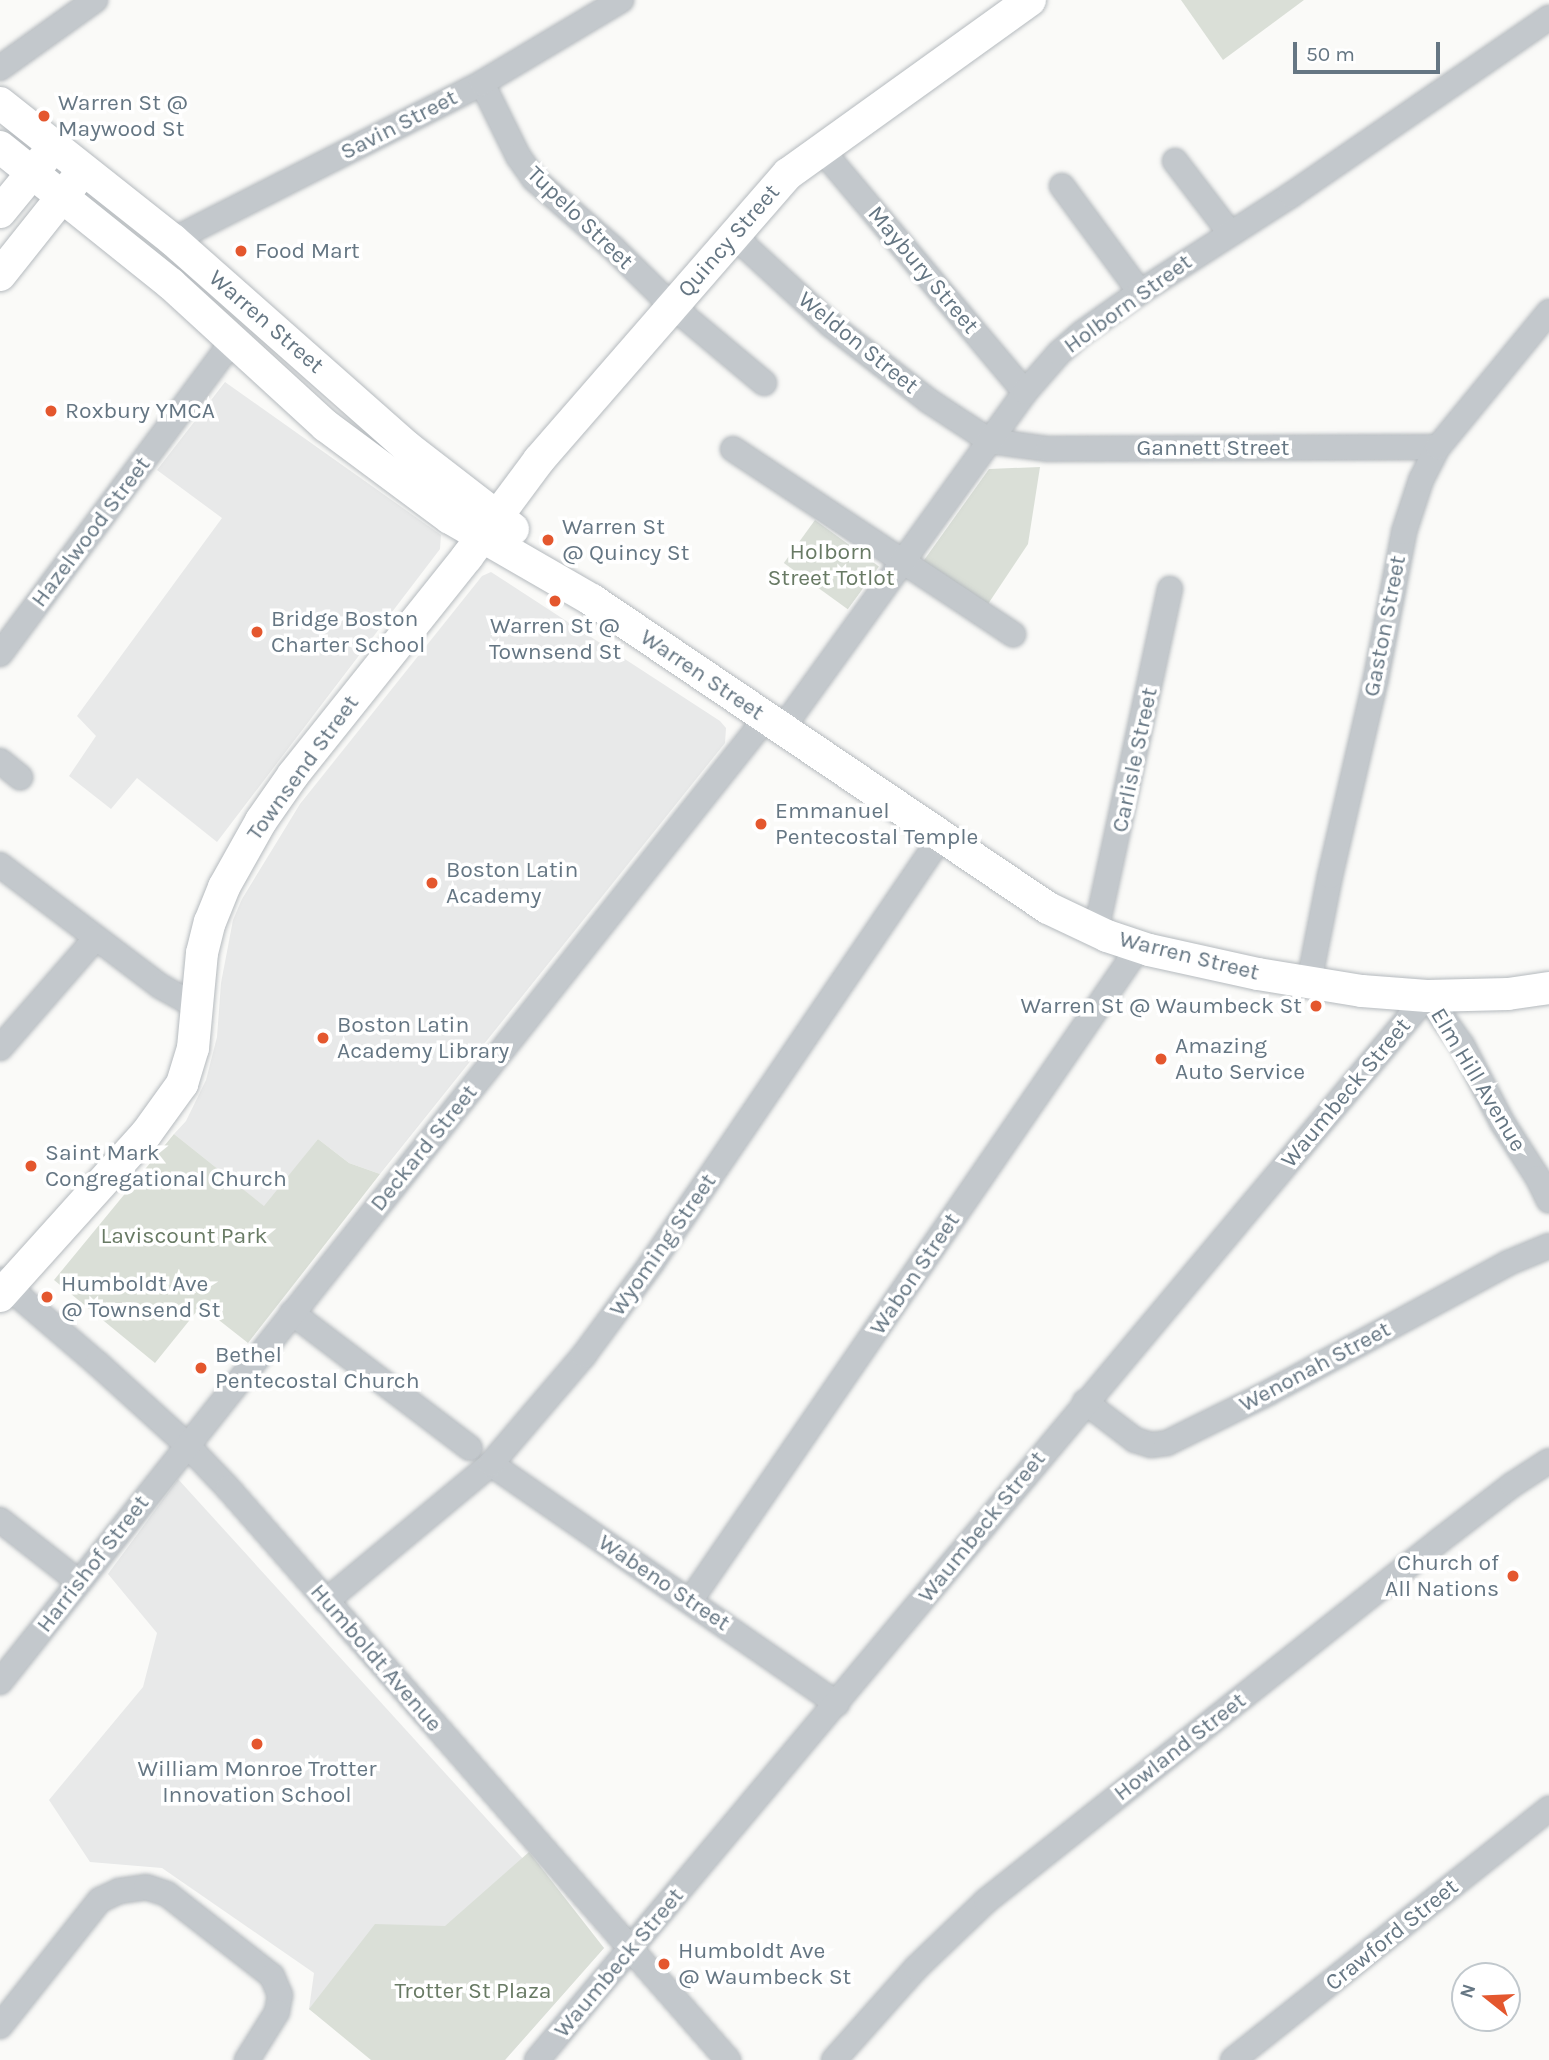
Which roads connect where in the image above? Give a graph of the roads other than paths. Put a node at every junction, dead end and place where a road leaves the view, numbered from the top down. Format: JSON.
{"nodes":[{"id":1,"x":95,"y":0,"type":"edge"},
{"id":2,"x":621,"y":0,"type":"edge"},
{"id":3,"x":1030,"y":0,"type":"edge"},
{"id":4,"x":1549,"y":18,"type":"edge"},
{"id":5,"x":0,"y":68,"type":"edge"},
{"id":6,"x":482,"y":83,"type":"junction"},
{"id":7,"x":0,"y":103,"type":"edge"},
{"id":8,"x":0,"y":147,"type":"edge"},
{"id":9,"x":54,"y":147,"type":"junction"},
{"id":10,"x":821,"y":149,"type":"junction"},
{"id":11,"x":1175,"y":161,"type":"dead end"},
{"id":12,"x":83,"y":170,"type":"junction"},
{"id":13,"x":32,"y":173,"type":"junction"},
{"id":14,"x":1062,"y":186,"type":"dead end"},
{"id":15,"x":62,"y":197,"type":"junction"},
{"id":16,"x":0,"y":212,"type":"edge"},
{"id":17,"x":1230,"y":233,"type":"junction"},
{"id":18,"x":731,"y":239,"type":"junction"},
{"id":19,"x":173,"y":240,"type":"junction"},
{"id":20,"x":0,"y":275,"type":"edge"},
{"id":21,"x":1140,"y":292,"type":"junction"},
{"id":22,"x":672,"y":306,"type":"junction"},
{"id":23,"x":1546,"y":323,"type":"edge"},
{"id":24,"x":232,"y":342,"type":"junction"},
{"id":25,"x":764,"y":383,"type":"dead end"},
{"id":26,"x":1025,"y":392,"type":"junction"},
{"id":27,"x":990,"y":441,"type":"junction"},
{"id":28,"x":1438,"y":447,"type":"junction"},
{"id":29,"x":733,"y":449,"type":"dead end"},
{"id":30,"x":489,"y":527,"type":"junction"},
{"id":31,"x":904,"y":560,"type":"junction"},
{"id":32,"x":1170,"y":589,"type":"dead end"},
{"id":33,"x":1013,"y":634,"type":"dead end"},
{"id":34,"x":0,"y":654,"type":"edge"},
{"id":35,"x":774,"y":724,"type":"junction"},
{"id":36,"x":0,"y":761,"type":"edge"},
{"id":37,"x":20,"y":777,"type":"dead end"},
{"id":38,"x":941,"y":837,"type":"junction"},
{"id":39,"x":0,"y":865,"type":"edge"},
{"id":40,"x":1096,"y":931,"type":"junction"},
{"id":41,"x":96,"y":938,"type":"junction"},
{"id":42,"x":1139,"y":947,"type":"junction"},
{"id":43,"x":1309,"y":982,"type":"junction"},
{"id":44,"x":1549,"y":988,"type":"edge"},
{"id":45,"x":1427,"y":996,"type":"junction"},
{"id":46,"x":196,"y":1006,"type":"junction"},
{"id":47,"x":0,"y":1048,"type":"edge"},
{"id":48,"x":1549,"y":1201,"type":"edge"},
{"id":49,"x":1549,"y":1246,"type":"edge"},
{"id":50,"x":3,"y":1287,"type":"edge"},
{"id":51,"x":292,"y":1313,"type":"junction"},
{"id":52,"x":1085,"y":1402,"type":"junction"},
{"id":53,"x":187,"y":1445,"type":"junction"},
{"id":54,"x":470,"y":1448,"type":"dead end"},
{"id":55,"x":1549,"y":1461,"type":"edge"},
{"id":56,"x":491,"y":1464,"type":"junction"},
{"id":57,"x":0,"y":1520,"type":"edge"},
{"id":58,"x":79,"y":1582,"type":"junction"},
{"id":59,"x":326,"y":1601,"type":"junction"},
{"id":60,"x":690,"y":1601,"type":"junction"},
{"id":61,"x":0,"y":1682,"type":"edge"},
{"id":62,"x":837,"y":1704,"type":"junction"},
{"id":63,"x":1549,"y":1809,"type":"edge"},
{"id":64,"x":630,"y":1950,"type":"junction"},
{"id":65,"x":0,"y":2026,"type":"edge"},
{"id":66,"x":247,"y":2060,"type":"edge"},
{"id":67,"x":537,"y":2060,"type":"edge"},
{"id":68,"x":729,"y":2060,"type":"edge"},
{"id":69,"x":834,"y":2060,"type":"edge"},
{"id":70,"x":1233,"y":2060,"type":"edge"}],
"edges":[{"from":1,"to":5,"type":"street"},
{"from":2,"to":6,"type":"street","name":"Savin Street"},
{"from":3,"to":10,"type":"main road","name":"Quincy Street"},
{"from":4,"to":17,"type":"street","name":"Holborn Street"},
{"from":6,"to":19,"type":"street","name":"Savin Street"},
{"from":6,"to":22,"type":"street","name":"Tupelo Street"},
{"from":7,"to":9,"type":"main road","name":"Warren Street"},
{"from":8,"to":13,"type":"main road","name":"Warren Street"},
{"from":9,"to":12,"type":"main road","name":"Warren Street"},
{"from":9,"to":13,"type":"main road"},
{"from":10,"to":18,"type":"main road","name":"Quincy Street"},
{"from":10,"to":26,"type":"street","name":"Maybury Street"},
{"from":11,"to":17,"type":"street"},
{"from":12,"to":15,"type":"main road"},
{"from":12,"to":19,"type":"main road","name":"Warren Street"},
{"from":13,"to":15,"type":"main road","name":"Warren Street"},
{"from":13,"to":16,"type":"main road"},
{"from":14,"to":21,"type":"street"},
{"from":15,"to":20,"type":"main road"},
{"from":15,"to":24,"type":"main road","name":"Warren Street"},
{"from":17,"to":21,"type":"street","name":"Holborn Street"},
{"from":18,"to":22,"type":"main road","name":"Quincy Street"},
{"from":18,"to":27,"type":"street","name":"Weldon Street"},
{"from":19,"to":30,"type":"main road","name":"Warren Street"},
{"from":21,"to":26,"type":"street","name":"Holborn Street"},
{"from":22,"to":25,"type":"street","name":"Tupelo Street"},
{"from":22,"to":30,"type":"main road","name":"Quincy Street"},
{"from":23,"to":28,"type":"street","name":"Gaston Street"},
{"from":24,"to":30,"type":"main road","name":"Warren Street"},
{"from":24,"to":34,"type":"street","name":"Hazelwood Street"},
{"from":26,"to":27,"type":"street","name":"Holborn Street"},
{"from":27,"to":28,"type":"street","name":"Gannett Street"},
{"from":27,"to":31,"type":"street","name":"Holborn Street"},
{"from":28,"to":43,"type":"street","name":"Gaston Street"},
{"from":29,"to":31,"type":"street"},
{"from":30,"to":35,"type":"main road","name":"Warren Street"},
{"from":30,"to":46,"type":"main road","name":"Townsend Street"},
{"from":31,"to":33,"type":"street"},
{"from":31,"to":35,"type":"street","name":"Holborn Street"},
{"from":32,"to":40,"type":"street","name":"Carlisle Street"},
{"from":35,"to":38,"type":"main road","name":"Warren Street"},
{"from":35,"to":51,"type":"street","name":"Deckard Street"},
{"from":36,"to":37,"type":"street"},
{"from":38,"to":40,"type":"main road","name":"Warren Street"},
{"from":38,"to":56,"type":"street","name":"Wyoming Street"},
{"from":39,"to":41,"type":"street"},
{"from":40,"to":42,"type":"main road","name":"Warren Street"},
{"from":41,"to":46,"type":"street"},
{"from":41,"to":47,"type":"street"},
{"from":42,"to":43,"type":"main road","name":"Warren Street"},
{"from":42,"to":60,"type":"street","name":"Wabon Street"},
{"from":43,"to":45,"type":"main road","name":"Warren Street"},
{"from":44,"to":45,"type":"main road","name":"Warren Street"},
{"from":45,"to":48,"type":"street","name":"Elm Hill Avenue"},
{"from":45,"to":52,"type":"street","name":"Waumbeck Street"},
{"from":46,"to":50,"type":"main road","name":"Townsend Street"},
{"from":49,"to":52,"type":"street","name":"Wenonah Street"},
{"from":50,"to":53,"type":"street","name":"Humboldt Avenue"},
{"from":51,"to":53,"type":"street","name":"Deckard Street"},
{"from":51,"to":54,"type":"street"},
{"from":52,"to":62,"type":"street","name":"Waumbeck Street"},
{"from":53,"to":58,"type":"street","name":"Harrishof Street"},
{"from":53,"to":59,"type":"street","name":"Humboldt Avenue"},
{"from":55,"to":69,"type":"street","name":"Howland Street"},
{"from":56,"to":59,"type":"street","name":"Wyoming Street"},
{"from":56,"to":60,"type":"street","name":"Wabeno Street"},
{"from":57,"to":58,"type":"street"},
{"from":58,"to":61,"type":"street","name":"Harrishof Street"},
{"from":59,"to":64,"type":"street","name":"Humboldt Avenue"},
{"from":60,"to":62,"type":"street","name":"Wabeno Street"},
{"from":62,"to":64,"type":"street","name":"Waumbeck Street"},
{"from":63,"to":70,"type":"street","name":"Crawford Street"},
{"from":64,"to":67,"type":"street","name":"Waumbeck Street"},
{"from":64,"to":68,"type":"street","name":"Humboldt Avenue"},
{"from":65,"to":66,"type":"street"}]}
